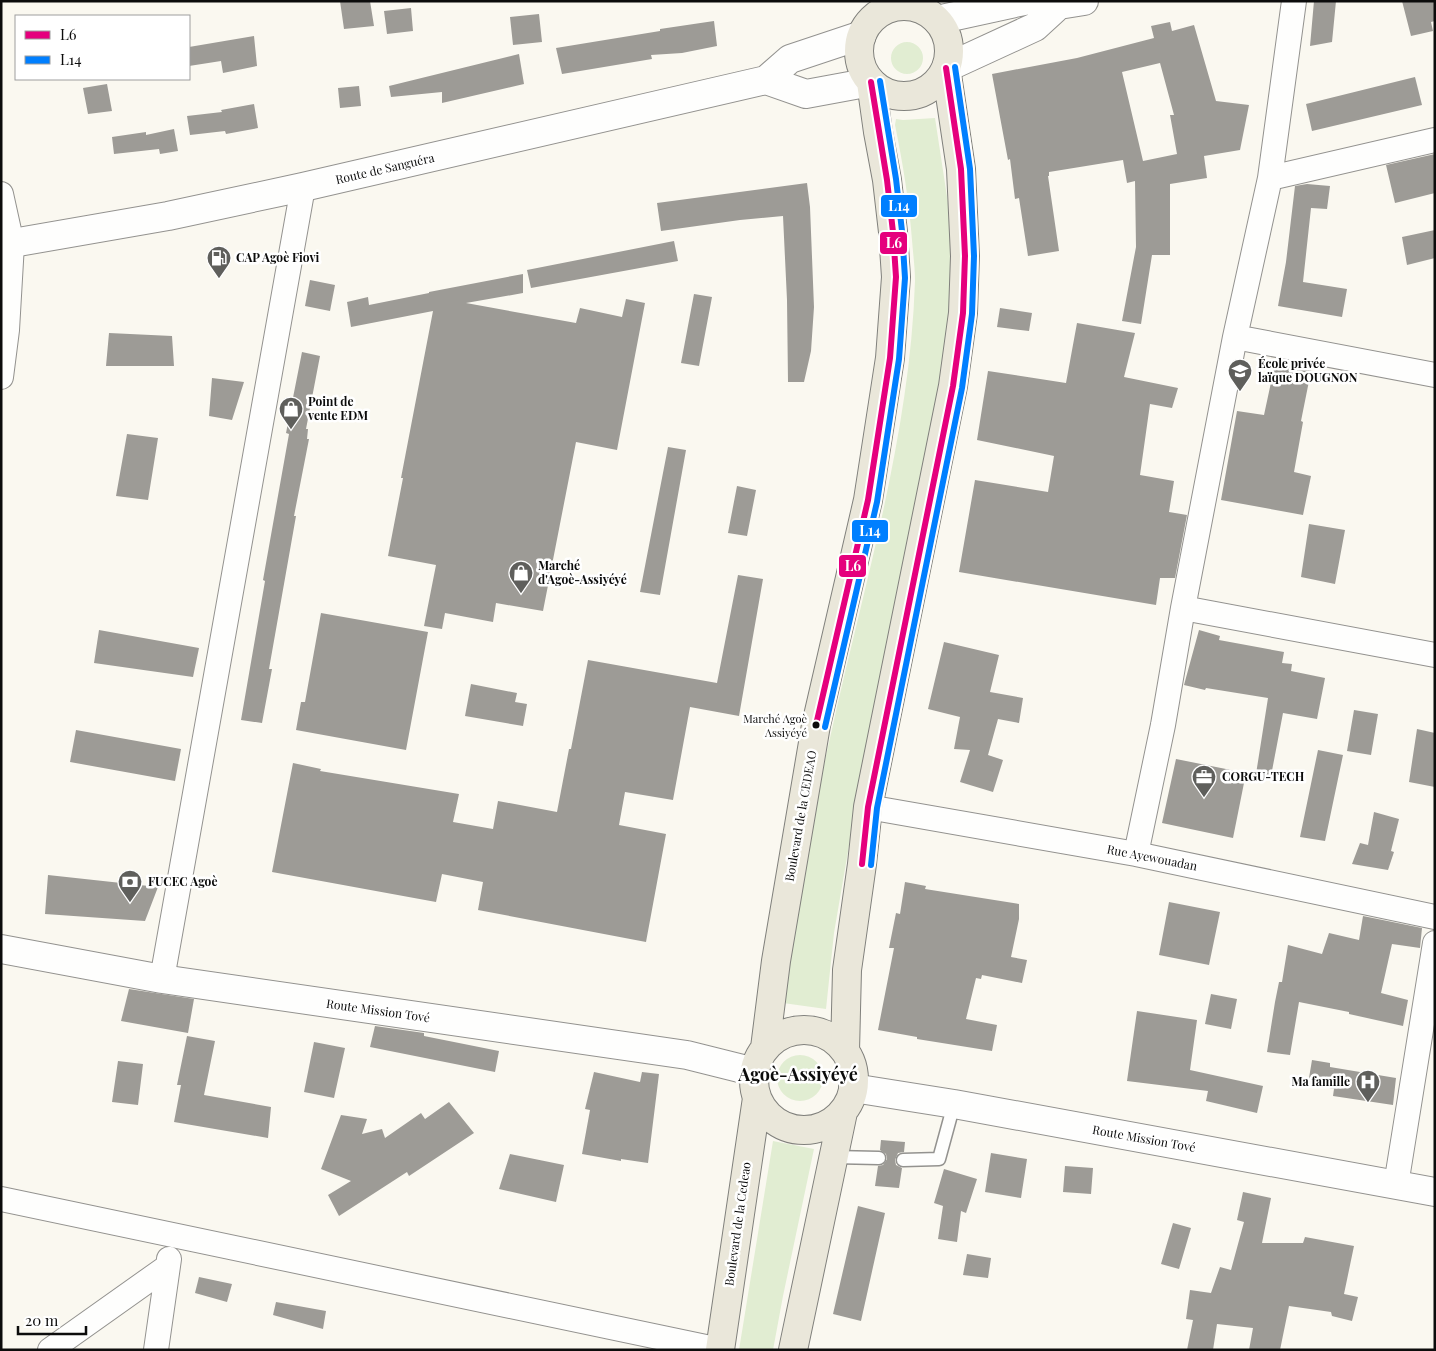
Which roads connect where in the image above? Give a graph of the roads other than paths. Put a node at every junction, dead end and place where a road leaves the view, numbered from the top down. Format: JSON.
{"nodes":[{"id":1,"x":860,"y":1,"type":"edge"},
{"id":2,"x":1024,"y":1,"type":"edge"},
{"id":3,"x":1294,"y":1,"type":"edge"},
{"id":4,"x":1068,"y":2,"type":"edge"},
{"id":5,"x":936,"y":10,"type":"edge"},
{"id":6,"x":862,"y":35,"type":"junction"},
{"id":7,"x":946,"y":68,"type":"junction"},
{"id":8,"x":766,"y":80,"type":"junction"},
{"id":9,"x":871,"y":82,"type":"junction"},
{"id":10,"x":1435,"y":140,"type":"edge"},
{"id":11,"x":1270,"y":178,"type":"junction"},
{"id":12,"x":303,"y":187,"type":"junction"},
{"id":13,"x":1,"y":194,"type":"edge"},
{"id":14,"x":6,"y":245,"type":"edge"},
{"id":15,"x":1235,"y":337,"type":"junction"},
{"id":16,"x":1435,"y":375,"type":"edge"},
{"id":17,"x":1,"y":377,"type":"edge"},
{"id":18,"x":1183,"y":608,"type":"junction"},
{"id":19,"x":1435,"y":655,"type":"edge"},
{"id":20,"x":868,"y":807,"type":"junction"},
{"id":21,"x":1136,"y":854,"type":"junction"},
{"id":22,"x":1435,"y":917,"type":"edge"},
{"id":23,"x":1435,"y":943,"type":"edge"},
{"id":24,"x":1,"y":949,"type":"edge"},
{"id":25,"x":162,"y":979,"type":"junction"},
{"id":26,"x":845,"y":1051,"type":"junction"},
{"id":27,"x":759,"y":1073,"type":"junction"},
{"id":28,"x":848,"y":1100,"type":"junction"},
{"id":29,"x":954,"y":1104,"type":"junction"},
{"id":30,"x":833,"y":1157,"type":"junction"},
{"id":31,"x":879,"y":1158,"type":"dead end"},
{"id":32,"x":903,"y":1160,"type":"dead end"},
{"id":33,"x":1396,"y":1185,"type":"junction"},
{"id":34,"x":1435,"y":1192,"type":"edge"},
{"id":35,"x":1,"y":1199,"type":"edge"},
{"id":36,"x":174,"y":1236,"type":"junction"},
{"id":37,"x":167,"y":1268,"type":"junction"},
{"id":38,"x":50,"y":1350,"type":"edge"},
{"id":39,"x":156,"y":1350,"type":"edge"},
{"id":40,"x":720,"y":1350,"type":"edge"},
{"id":41,"x":793,"y":1350,"type":"edge"}],
"edges":[{"from":1,"to":6,"type":"main road"},
{"from":2,"to":5,"type":"street"},
{"from":3,"to":11,"type":"street"},
{"from":4,"to":7,"type":"street"},
{"from":5,"to":6,"type":"main road"},
{"from":5,"to":7,"type":"main road"},
{"from":6,"to":8,"type":"street","name":"Route de Sanguéra"},
{"from":6,"to":9,"type":"main road"},
{"from":7,"to":9,"type":"main road"},
{"from":7,"to":20,"type":"main road"},
{"from":8,"to":9,"type":"street"},
{"from":8,"to":12,"type":"street","name":"Route de Sanguéra"},
{"from":9,"to":27,"type":"main road","name":"Boulevard de la CEDEAO"},
{"from":10,"to":11,"type":"street"},
{"from":11,"to":15,"type":"street"},
{"from":12,"to":14,"type":"street","name":"Route de Sanguéra"},
{"from":12,"to":25,"type":"street"},
{"from":13,"to":14,"type":"street"},
{"from":14,"to":17,"type":"street"},
{"from":15,"to":16,"type":"street"},
{"from":15,"to":18,"type":"street"},
{"from":18,"to":19,"type":"street"},
{"from":18,"to":21,"type":"street"},
{"from":20,"to":21,"type":"street","name":"Rue Ayewouadan"},
{"from":20,"to":26,"type":"main road"},
{"from":21,"to":22,"type":"street","name":"Rue Ayewouadan"},
{"from":23,"to":33,"type":"street"},
{"from":24,"to":25,"type":"street","name":"Route Mission Tové"},
{"from":25,"to":27,"type":"street","name":"Route Mission Tové"},
{"from":26,"to":27,"type":"main road"},
{"from":26,"to":28,"type":"main road"},
{"from":27,"to":28,"type":"main road"},
{"from":27,"to":40,"type":"main road","name":"Boulevard de la Cedeao"},
{"from":28,"to":29,"type":"street","name":"Route Mission Tové"},
{"from":28,"to":30,"type":"main road"},
{"from":29,"to":32,"type":"lane"},
{"from":29,"to":33,"type":"street","name":"Route Mission Tové"},
{"from":30,"to":31,"type":"lane"},
{"from":30,"to":41,"type":"main road"},
{"from":33,"to":34,"type":"street","name":"Route Mission Tové"},
{"from":35,"to":36,"type":"street"},
{"from":36,"to":37,"type":"street"},
{"from":36,"to":40,"type":"street"},
{"from":37,"to":38,"type":"street"},
{"from":37,"to":39,"type":"street"}]}
